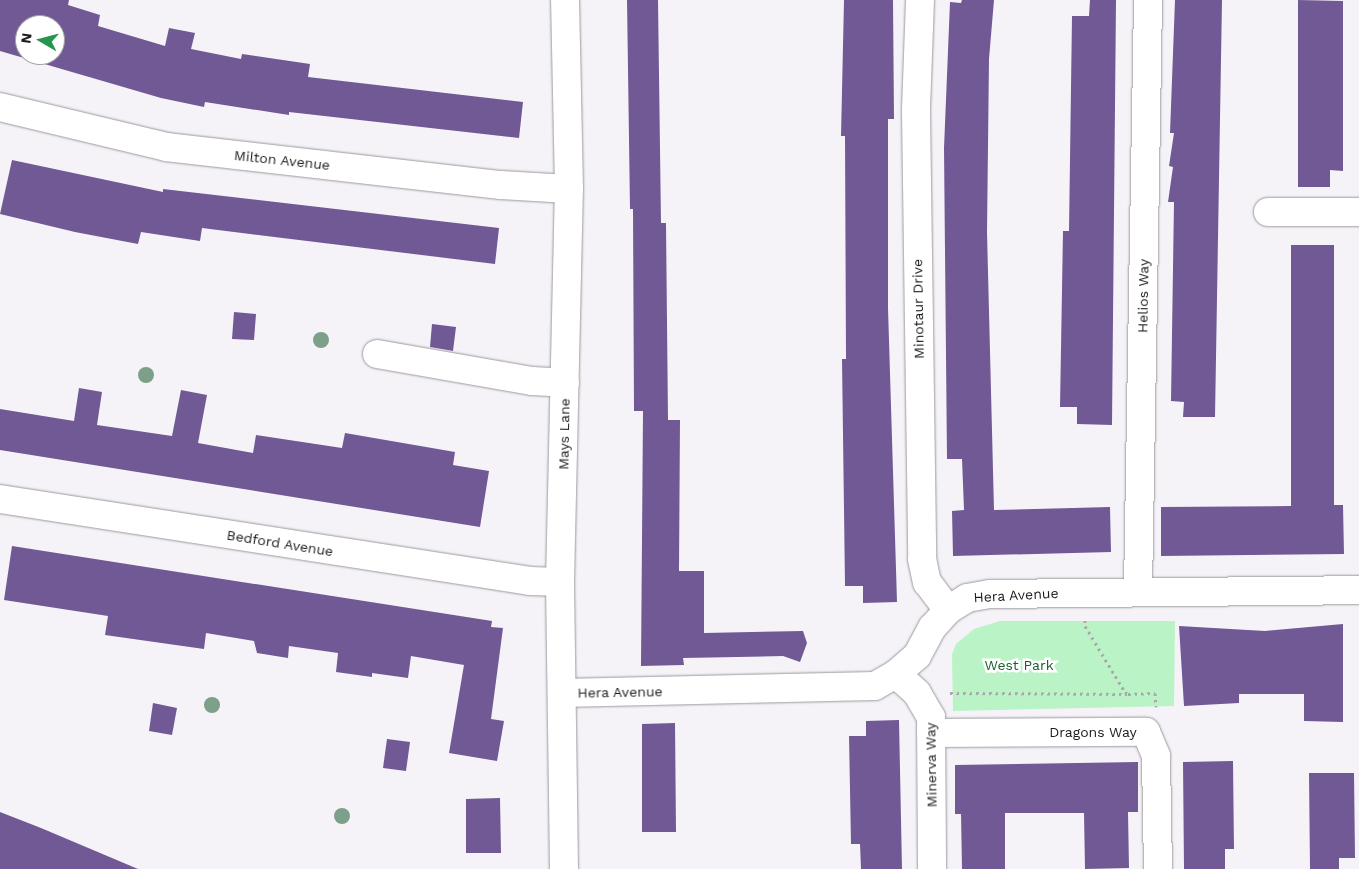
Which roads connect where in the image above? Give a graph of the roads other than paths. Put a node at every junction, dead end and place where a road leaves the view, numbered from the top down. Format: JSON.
{"nodes":[{"id":1,"x":565,"y":0,"type":"edge"},
{"id":2,"x":920,"y":0,"type":"edge"},
{"id":3,"x":1148,"y":0,"type":"edge"},
{"id":4,"x":0,"y":107,"type":"edge"},
{"id":5,"x":569,"y":189,"type":"junction"},
{"id":6,"x":1268,"y":212,"type":"dead end"},
{"id":7,"x":1359,"y":212,"type":"edge"},
{"id":8,"x":377,"y":354,"type":"dead end"},
{"id":9,"x":565,"y":383,"type":"junction"},
{"id":10,"x":0,"y":500,"type":"edge"},
{"id":11,"x":560,"y":582,"type":"junction"},
{"id":12,"x":1359,"y":590,"type":"edge"},
{"id":13,"x":1138,"y":591,"type":"junction"},
{"id":14,"x":948,"y":610,"type":"junction"},
{"id":15,"x":896,"y":674,"type":"junction"},
{"id":16,"x":562,"y":693,"type":"junction"},
{"id":17,"x":931,"y":733,"type":"junction"},
{"id":18,"x":564,"y":869,"type":"edge"},
{"id":19,"x":932,"y":869,"type":"edge"},
{"id":20,"x":1158,"y":869,"type":"edge"}],
"edges":[{"from":1,"to":5,"type":"street","name":"Mays Lane"},
{"from":2,"to":14,"type":"street","name":"Minotaur Drive"},
{"from":3,"to":13,"type":"street","name":"Helios Way"},
{"from":4,"to":5,"type":"street","name":"Milton Avenue"},
{"from":5,"to":9,"type":"street","name":"Mays Lane"},
{"from":6,"to":7,"type":"street"},
{"from":8,"to":9,"type":"street"},
{"from":9,"to":11,"type":"street","name":"Mays Lane"},
{"from":10,"to":11,"type":"street","name":"Bedford Avenue"},
{"from":11,"to":16,"type":"street","name":"Mays Lane"},
{"from":12,"to":13,"type":"street","name":"Hera Avenue"},
{"from":13,"to":14,"type":"street","name":"Hera Avenue"},
{"from":14,"to":15,"type":"street","name":"Hera Avenue"},
{"from":15,"to":16,"type":"street","name":"Hera Avenue"},
{"from":15,"to":17,"type":"street","name":"Minerva Way"},
{"from":16,"to":18,"type":"street","name":"Mays Lane"},
{"from":17,"to":19,"type":"street","name":"Minerva Way"},
{"from":17,"to":20,"type":"street","name":"Dragons Way"}]}
